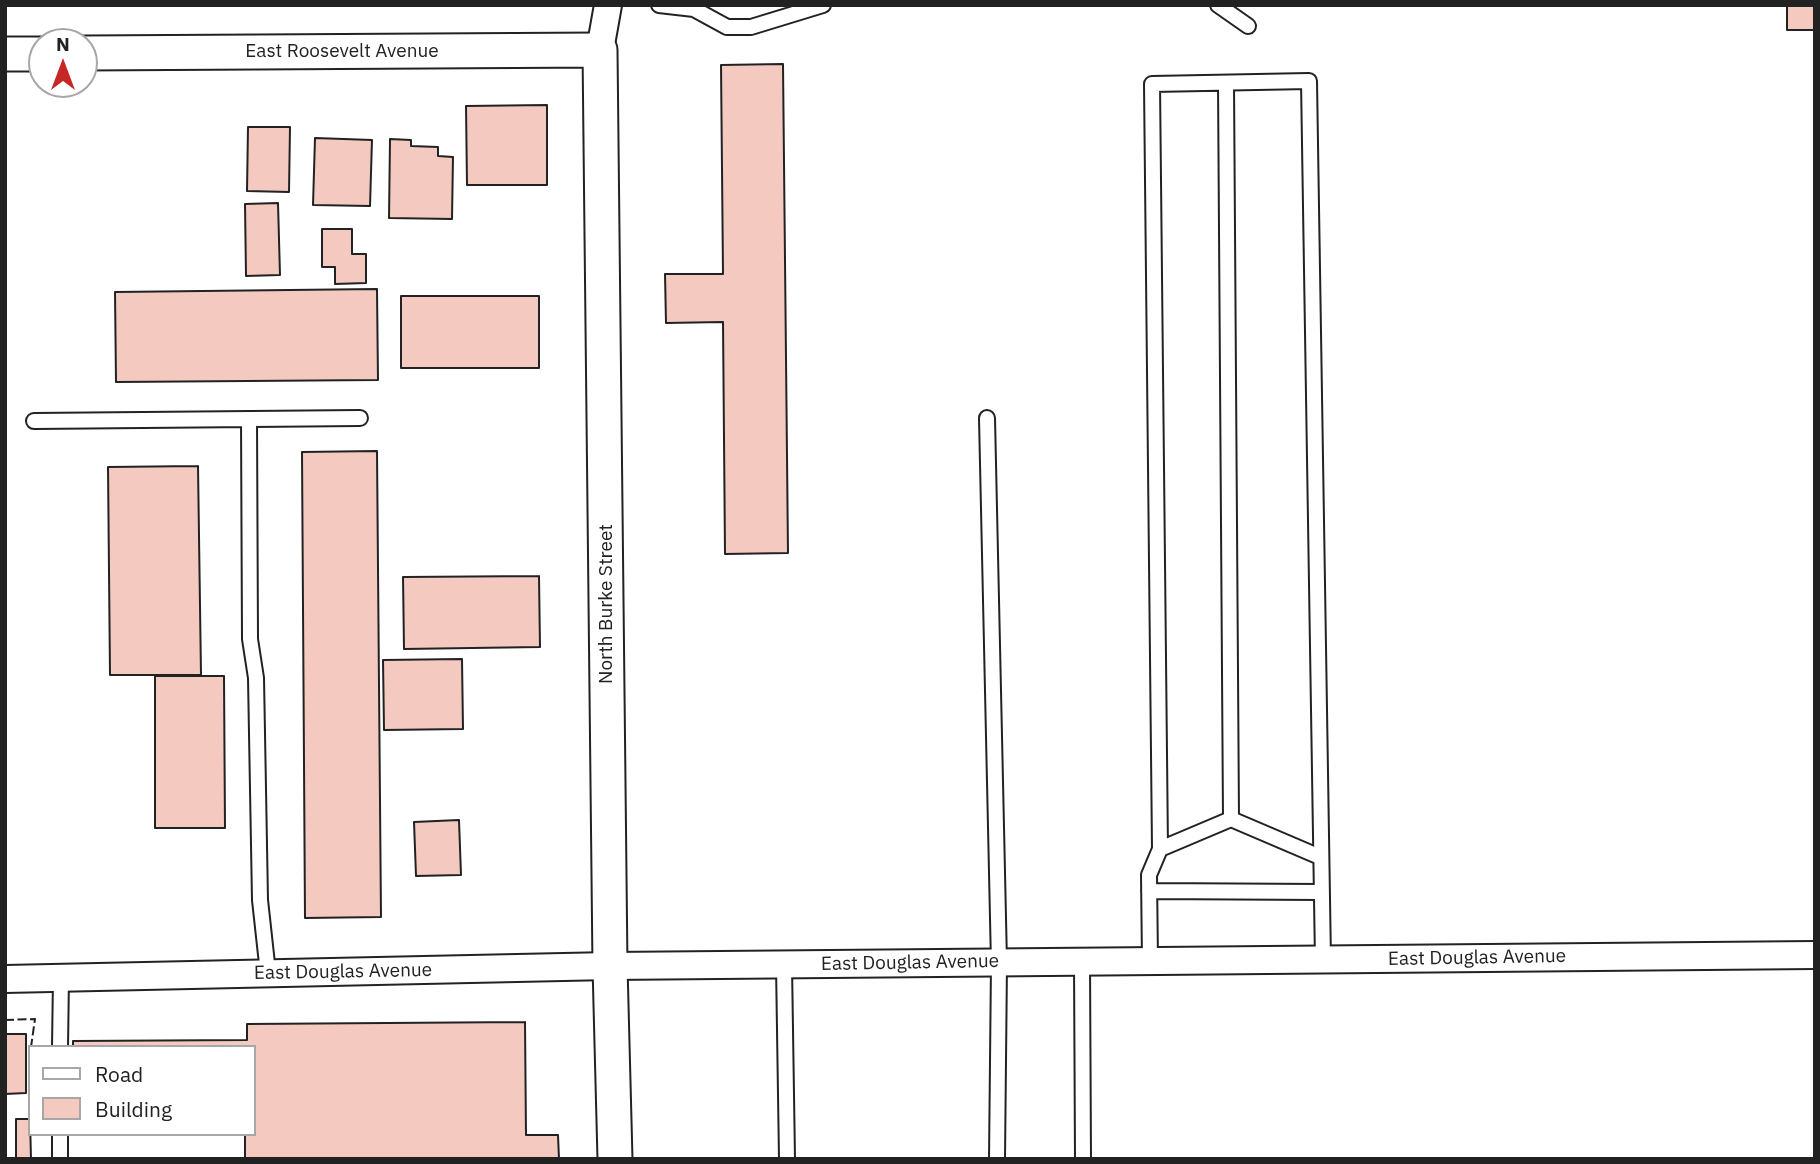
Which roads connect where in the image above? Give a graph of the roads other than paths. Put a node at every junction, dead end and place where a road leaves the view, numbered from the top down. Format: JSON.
{"nodes":[{"id":1,"x":608,"y":5,"type":"edge"},
{"id":2,"x":659,"y":5,"type":"edge"},
{"id":3,"x":823,"y":5,"type":"edge"},
{"id":4,"x":1218,"y":5,"type":"edge"},
{"id":5,"x":1248,"y":26,"type":"dead end"},
{"id":6,"x":600,"y":50,"type":"junction"},
{"id":7,"x":98,"y":53,"type":"edge"},
{"id":8,"x":5,"y":54,"type":"edge"},
{"id":9,"x":28,"y":54,"type":"edge"},
{"id":10,"x":1226,"y":82,"type":"junction"},
{"id":11,"x":360,"y":418,"type":"dead end"},
{"id":12,"x":987,"y":418,"type":"dead end"},
{"id":13,"x":249,"y":419,"type":"junction"},
{"id":14,"x":34,"y":421,"type":"dead end"},
{"id":15,"x":1231,"y":819,"type":"junction"},
{"id":16,"x":1160,"y":849,"type":"junction"},
{"id":17,"x":1320,"y":857,"type":"junction"},
{"id":18,"x":1149,"y":891,"type":"junction"},
{"id":19,"x":1321,"y":892,"type":"junction"},
{"id":20,"x":1815,"y":955,"type":"edge"},
{"id":21,"x":1323,"y":960,"type":"junction"},
{"id":22,"x":999,"y":962,"type":"junction"},
{"id":23,"x":1082,"y":962,"type":"junction"},
{"id":24,"x":1150,"y":962,"type":"junction"},
{"id":25,"x":784,"y":965,"type":"junction"},
{"id":26,"x":610,"y":966,"type":"junction"},
{"id":27,"x":268,"y":974,"type":"junction"},
{"id":28,"x":61,"y":978,"type":"junction"},
{"id":29,"x":5,"y":979,"type":"edge"},
{"id":30,"x":60,"y":1045,"type":"edge"},
{"id":31,"x":60,"y":1136,"type":"edge"},
{"id":32,"x":60,"y":1159,"type":"edge"},
{"id":33,"x":615,"y":1159,"type":"edge"},
{"id":34,"x":787,"y":1159,"type":"edge"},
{"id":35,"x":998,"y":1159,"type":"edge"},
{"id":36,"x":1083,"y":1159,"type":"edge"}],
"edges":[{"from":1,"to":6,"type":"street"},
{"from":2,"to":3,"type":"lane"},
{"from":4,"to":5,"type":"lane"},
{"from":6,"to":7,"type":"street","name":"East Roosevelt Avenue"},
{"from":6,"to":26,"type":"street","name":"North Burke Street"},
{"from":8,"to":9,"type":"street"},
{"from":10,"to":15,"type":"lane"},
{"from":10,"to":16,"type":"lane"},
{"from":10,"to":17,"type":"lane"},
{"from":11,"to":13,"type":"lane"},
{"from":12,"to":22,"type":"lane"},
{"from":13,"to":14,"type":"lane"},
{"from":13,"to":27,"type":"lane"},
{"from":15,"to":16,"type":"lane"},
{"from":15,"to":17,"type":"lane"},
{"from":16,"to":18,"type":"lane"},
{"from":17,"to":19,"type":"lane"},
{"from":18,"to":19,"type":"lane"},
{"from":18,"to":24,"type":"lane"},
{"from":19,"to":21,"type":"lane"},
{"from":20,"to":21,"type":"street","name":"East Douglas Avenue"},
{"from":21,"to":24,"type":"street","name":"East Douglas Avenue"},
{"from":22,"to":23,"type":"street","name":"East Douglas Avenue"},
{"from":22,"to":25,"type":"street","name":"East Douglas Avenue"},
{"from":22,"to":35,"type":"lane"},
{"from":23,"to":24,"type":"street","name":"East Douglas Avenue"},
{"from":23,"to":36,"type":"lane"},
{"from":25,"to":26,"type":"street","name":"East Douglas Avenue"},
{"from":25,"to":34,"type":"lane"},
{"from":26,"to":27,"type":"street","name":"East Douglas Avenue"},
{"from":26,"to":33,"type":"street","name":"North Burke Street"},
{"from":27,"to":28,"type":"street","name":"East Douglas Avenue"},
{"from":28,"to":29,"type":"street","name":"East Douglas Avenue"},
{"from":28,"to":30,"type":"lane"},
{"from":31,"to":32,"type":"lane"}]}
